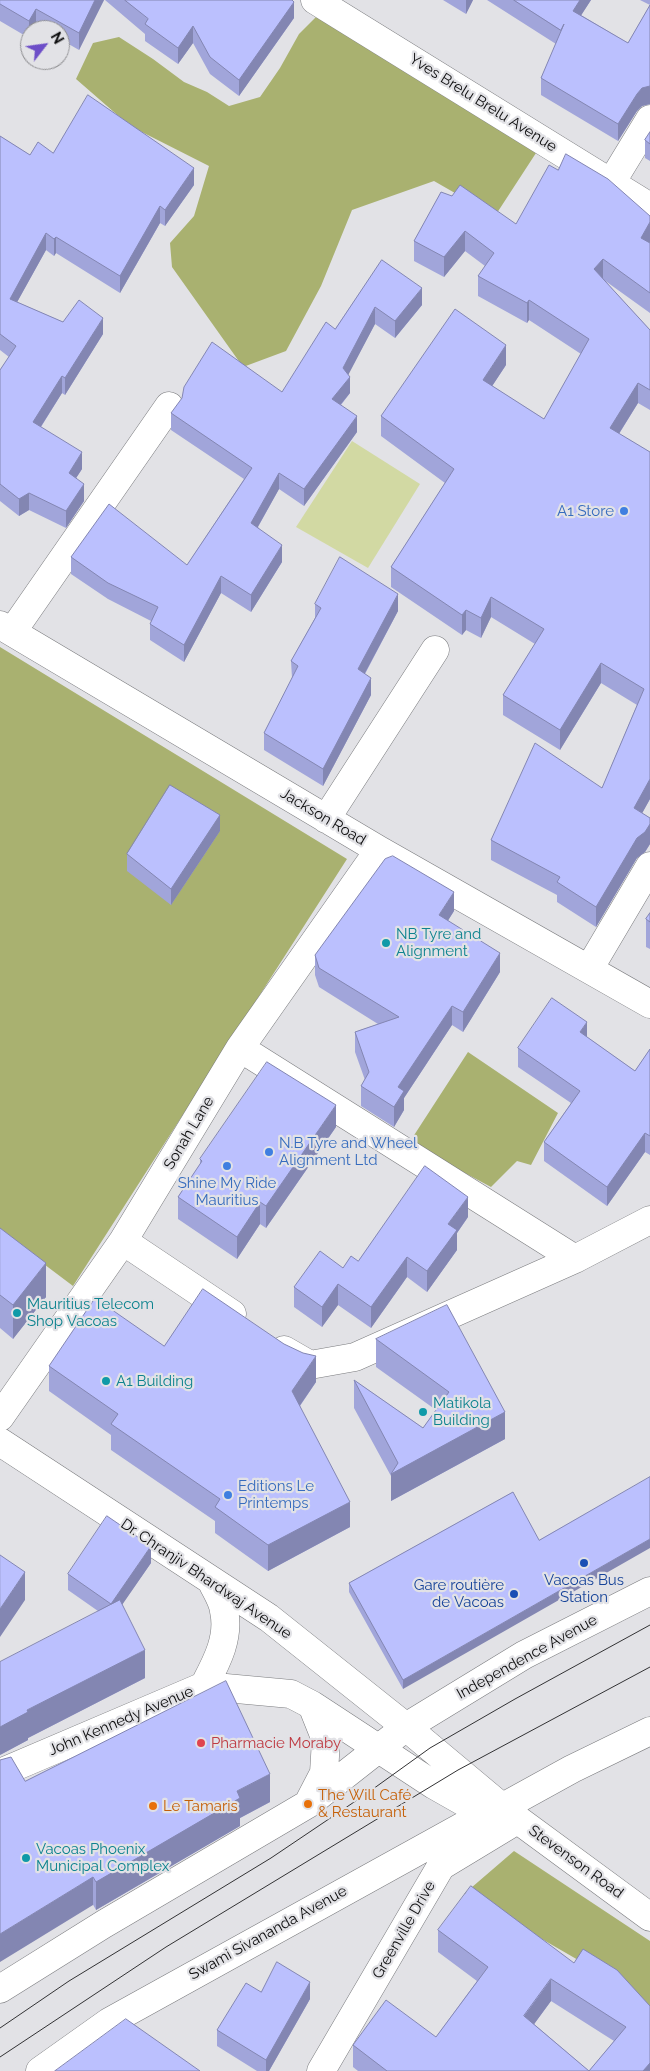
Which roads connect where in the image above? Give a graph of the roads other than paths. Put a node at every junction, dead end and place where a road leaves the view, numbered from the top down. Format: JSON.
{"nodes":[{"id":1,"x":315,"y":0,"type":"edge"},
{"id":2,"x":650,"y":119,"type":"edge"},
{"id":3,"x":611,"y":183,"type":"junction"},
{"id":4,"x":650,"y":207,"type":"edge"},
{"id":5,"x":169,"y":406,"type":"dead end"},
{"id":6,"x":6,"y":628,"type":"edge"},
{"id":7,"x":435,"y":650,"type":"dead end"},
{"id":8,"x":326,"y":819,"type":"junction"},
{"id":9,"x":378,"y":850,"type":"junction"},
{"id":10,"x":650,"y":866,"type":"edge"},
{"id":11,"x":590,"y":970,"type":"junction"},
{"id":12,"x":650,"y":1004,"type":"edge"},
{"id":13,"x":240,"y":1048,"type":"junction"},
{"id":14,"x":650,"y":1220,"type":"edge"},
{"id":15,"x":123,"y":1241,"type":"junction"},
{"id":16,"x":575,"y":1258,"type":"junction"},
{"id":17,"x":0,"y":1417,"type":"edge"},
{"id":18,"x":0,"y":1442,"type":"edge"},
{"id":19,"x":212,"y":1582,"type":"junction"},
{"id":20,"x":650,"y":1591,"type":"edge"},
{"id":21,"x":204,"y":1686,"type":"junction"},
{"id":22,"x":312,"y":1705,"type":"junction"},
{"id":23,"x":406,"y":1727,"type":"junction"},
{"id":24,"x":650,"y":1731,"type":"edge"},
{"id":25,"x":378,"y":1750,"type":"junction"},
{"id":26,"x":0,"y":1773,"type":"edge"},
{"id":27,"x":308,"y":1804,"type":"junction"},
{"id":28,"x":504,"y":1814,"type":"junction"},
{"id":29,"x":650,"y":1917,"type":"edge"},
{"id":30,"x":0,"y":1990,"type":"edge"},
{"id":31,"x":40,"y":2071,"type":"edge"},
{"id":32,"x":321,"y":2071,"type":"edge"}],
"edges":[{"from":1,"to":3,"type":"street","name":"Yves Brelu Brelu Avenue"},
{"from":2,"to":3,"type":"street"},
{"from":3,"to":4,"type":"street","name":"Yves Brelu Brelu Avenue"},
{"from":5,"to":6,"type":"street"},
{"from":6,"to":8,"type":"street","name":"Jackson Road"},
{"from":7,"to":8,"type":"street"},
{"from":8,"to":9,"type":"street","name":"Jackson Road"},
{"from":9,"to":11,"type":"street","name":"Jackson Road"},
{"from":9,"to":13,"type":"street","name":"Sonah Lane"},
{"from":10,"to":11,"type":"street"},
{"from":11,"to":12,"type":"street","name":"Jackson Road"},
{"from":13,"to":15,"type":"street","name":"Sonah Lane"},
{"from":13,"to":16,"type":"street"},
{"from":14,"to":16,"type":"street"},
{"from":15,"to":16,"type":"street"},
{"from":15,"to":17,"type":"street","name":"Sonah Lane"},
{"from":18,"to":19,"type":"street","name":"Dr. Chranjiv Bhardwaj Avenue"},
{"from":19,"to":21,"type":"street"},
{"from":19,"to":23,"type":"street","name":"Dr. Chranjiv Bhardwaj Avenue"},
{"from":20,"to":23,"type":"street","name":"Independence Avenue"},
{"from":21,"to":22,"type":"street","name":"John Kennedy Avenue"},
{"from":21,"to":26,"type":"street","name":"John Kennedy Avenue"},
{"from":22,"to":25,"type":"street","name":"John Kennedy Avenue"},
{"from":22,"to":27,"type":"street"},
{"from":23,"to":25,"type":"street"},
{"from":23,"to":28,"type":"street","name":"Dr. Chranjiv Bhardwaj Avenue"},
{"from":24,"to":28,"type":"street"},
{"from":25,"to":27,"type":"street"},
{"from":25,"to":28,"type":"street","name":"John Kennedy Avenue"},
{"from":27,"to":30,"type":"street"},
{"from":28,"to":29,"type":"street","name":"Stevenson Road"},
{"from":28,"to":31,"type":"street","name":"Swami Sivananda Avenue"},
{"from":28,"to":32,"type":"street","name":"Greenville Drive"}]}
